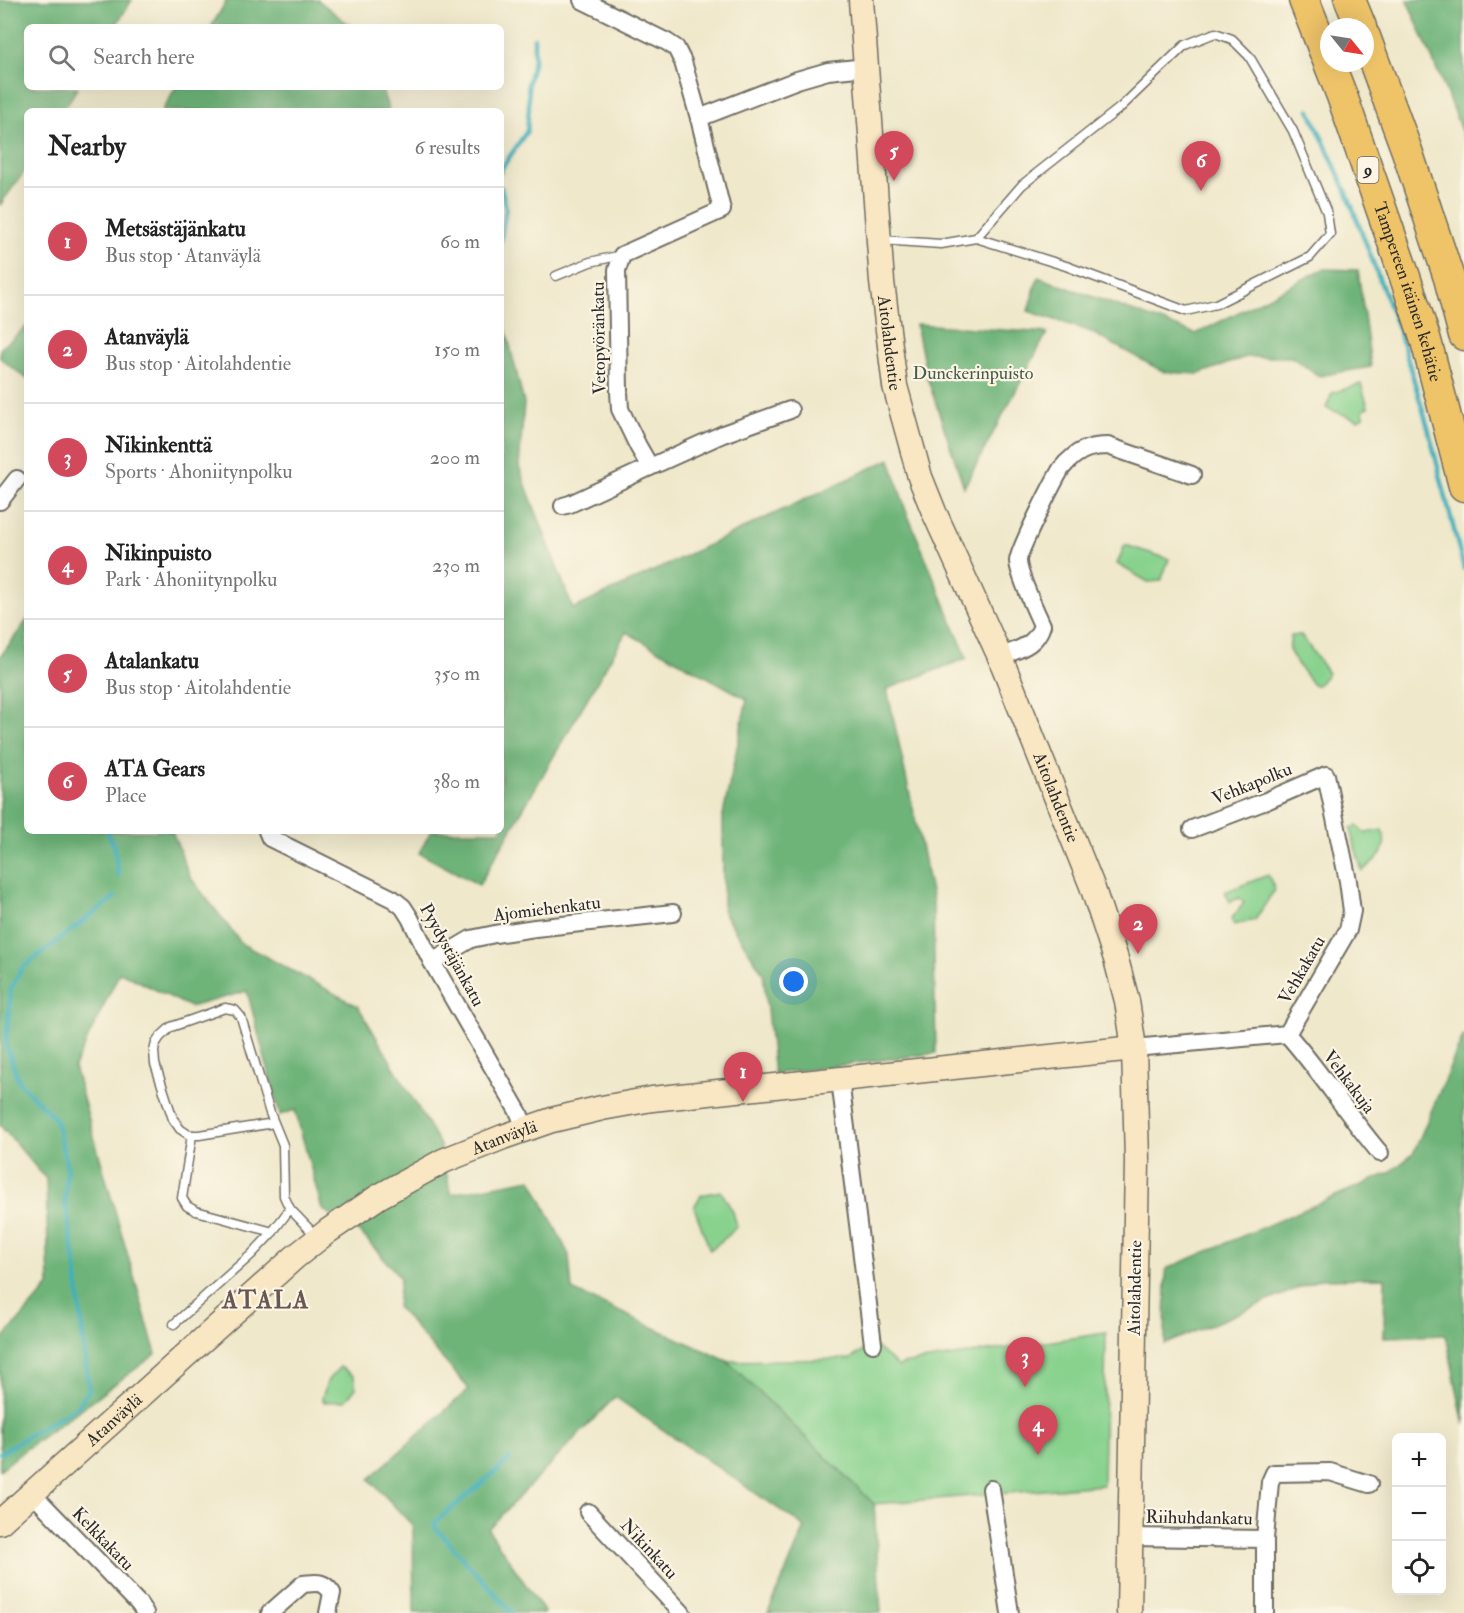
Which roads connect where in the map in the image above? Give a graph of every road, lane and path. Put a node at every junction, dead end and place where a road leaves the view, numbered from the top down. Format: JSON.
{"nodes":[{"id":1,"x":582,"y":0,"type":"edge"},
{"id":2,"x":861,"y":0,"type":"edge"},
{"id":3,"x":1304,"y":0,"type":"edge"},
{"id":4,"x":1350,"y":0,"type":"edge"},
{"id":5,"x":1357,"y":18,"type":"edge"},
{"id":6,"x":1374,"y":62,"type":"edge"},
{"id":7,"x":866,"y":67,"type":"junction"},
{"id":8,"x":699,"y":118,"type":"junction"},
{"id":9,"x":976,"y":238,"type":"junction"},
{"id":10,"x":880,"y":240,"type":"junction"},
{"id":11,"x":622,"y":255,"type":"junction"},
{"id":12,"x":556,"y":276,"type":"dead end"},
{"id":13,"x":1463,"y":332,"type":"edge"},
{"id":14,"x":789,"y":410,"type":"dead end"},
{"id":15,"x":650,"y":467,"type":"junction"},
{"id":16,"x":1192,"y":475,"type":"dead end"},
{"id":17,"x":17,"y":479,"type":"dead end"},
{"id":18,"x":1464,"y":486,"type":"edge"},
{"id":19,"x":0,"y":501,"type":"edge"},
{"id":20,"x":563,"y":506,"type":"dead end"},
{"id":21,"x":1000,"y":657,"type":"junction"},
{"id":22,"x":1326,"y":775,"type":"joint"},
{"id":23,"x":1192,"y":829,"type":"dead end"},
{"id":24,"x":268,"y":834,"type":"edge"},
{"id":25,"x":673,"y":913,"type":"dead end"},
{"id":26,"x":432,"y":962,"type":"junction"},
{"id":27,"x":1287,"y":1034,"type":"junction"},
{"id":28,"x":1134,"y":1048,"type":"junction"},
{"id":29,"x":840,"y":1080,"type":"junction"},
{"id":30,"x":274,"y":1123,"type":"junction"},
{"id":31,"x":525,"y":1129,"type":"junction"},
{"id":32,"x":192,"y":1135,"type":"junction"},
{"id":33,"x":1380,"y":1153,"type":"dead end"},
{"id":34,"x":290,"y":1209,"type":"junction"},
{"id":35,"x":273,"y":1232,"type":"junction"},
{"id":36,"x":318,"y":1238,"type":"junction"},
{"id":37,"x":174,"y":1324,"type":"dead end"},
{"id":38,"x":873,"y":1344,"type":"dead end"},
{"id":39,"x":1369,"y":1484,"type":"dead end"},
{"id":40,"x":992,"y":1489,"type":"dead end"},
{"id":41,"x":32,"y":1494,"type":"junction"},
{"id":42,"x":588,"y":1512,"type":"dead end"},
{"id":43,"x":0,"y":1522,"type":"edge"},
{"id":44,"x":1130,"y":1537,"type":"junction"},
{"id":45,"x":1265,"y":1539,"type":"junction"},
{"id":46,"x":145,"y":1613,"type":"edge"},
{"id":47,"x":270,"y":1613,"type":"edge"},
{"id":48,"x":328,"y":1613,"type":"edge"},
{"id":49,"x":682,"y":1613,"type":"edge"},
{"id":50,"x":1010,"y":1613,"type":"edge"},
{"id":51,"x":1129,"y":1613,"type":"edge"},
{"id":52,"x":1265,"y":1613,"type":"edge"}],
"edges":[{"from":1,"to":8,"type":"street"},
{"from":2,"to":7,"type":"main road","name":"Aitolahdentie"},
{"from":3,"to":18,"type":"highway","name":"Tampereen itäinen kehätie","number":"9"},
{"from":4,"to":5,"type":"highway"},
{"from":6,"to":13,"type":"highway"},
{"from":7,"to":8,"type":"street"},
{"from":7,"to":10,"type":"main road","name":"Aitolahdentie"},
{"from":8,"to":11,"type":"street"},
{"from":9,"to":9,"type":"lane"},
{"from":9,"to":10,"type":"lane"},
{"from":10,"to":21,"type":"main road","name":"Aitolahdentie"},
{"from":11,"to":12,"type":"lane"},
{"from":11,"to":15,"type":"street","name":"Vetopyöränkatu"},
{"from":14,"to":15,"type":"street"},
{"from":15,"to":20,"type":"street"},
{"from":16,"to":21,"type":"street"},
{"from":17,"to":19,"type":"street"},
{"from":21,"to":28,"type":"main road","name":"Aitolahdentie"},
{"from":22,"to":23,"type":"street","name":"Vehkapolku"},
{"from":22,"to":27,"type":"street","name":"Vehkakatu"},
{"from":24,"to":26,"type":"street","name":"Pyydystäjänkatu"},
{"from":25,"to":26,"type":"street","name":"Ajomiehenkatu"},
{"from":26,"to":31,"type":"street","name":"Pyydystäjänkatu"},
{"from":27,"to":28,"type":"street","name":"Vehkakatu"},
{"from":27,"to":33,"type":"street","name":"Vehkakuja"},
{"from":28,"to":29,"type":"main road","name":"Atanväylä"},
{"from":28,"to":44,"type":"main road","name":"Aitolahdentie"},
{"from":29,"to":31,"type":"main road","name":"Atanväylä"},
{"from":29,"to":38,"type":"street"},
{"from":30,"to":32,"type":"lane"},
{"from":30,"to":32,"type":"lane"},
{"from":30,"to":34,"type":"lane"},
{"from":31,"to":36,"type":"main road","name":"Atanväylä"},
{"from":32,"to":35,"type":"lane"},
{"from":34,"to":35,"type":"lane"},
{"from":34,"to":36,"type":"lane"},
{"from":35,"to":37,"type":"lane"},
{"from":36,"to":41,"type":"main road","name":"Atanväylä"},
{"from":39,"to":45,"type":"street"},
{"from":40,"to":50,"type":"street"},
{"from":41,"to":43,"type":"main road","name":"Atanväylä"},
{"from":41,"to":46,"type":"street","name":"Kelkkakatu"},
{"from":42,"to":49,"type":"street","name":"Nikinkatu"},
{"from":44,"to":45,"type":"street","name":"Riihuhdankatu"},
{"from":44,"to":51,"type":"main road","name":"Aitolahdentie"},
{"from":45,"to":52,"type":"street","name":"Riihuhdankatu"},
{"from":47,"to":48,"type":"street"}]}
